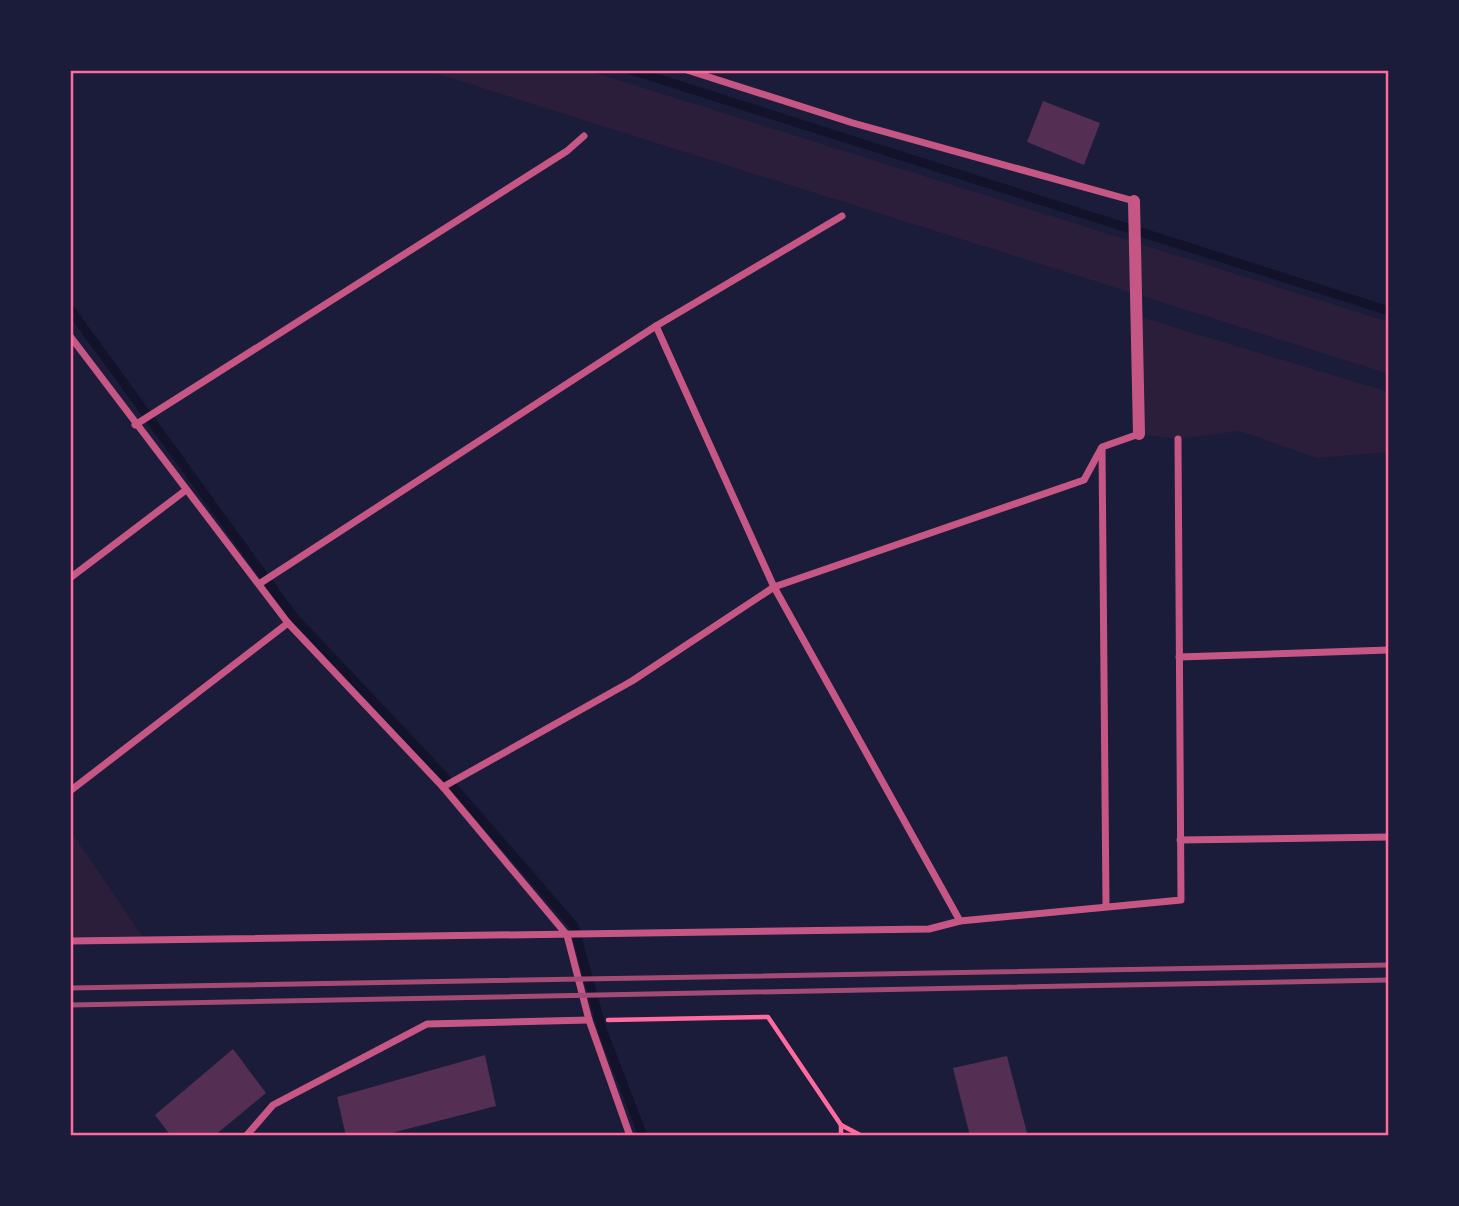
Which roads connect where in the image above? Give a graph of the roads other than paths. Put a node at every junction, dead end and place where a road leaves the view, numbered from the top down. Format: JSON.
{"nodes":[{"id":1,"x":687,"y":70,"type":"edge"},
{"id":2,"x":584,"y":136,"type":"dead end"},
{"id":3,"x":1134,"y":201,"type":"joint"},
{"id":4,"x":842,"y":216,"type":"dead end"},
{"id":5,"x":656,"y":326,"type":"junction"},
{"id":6,"x":70,"y":336,"type":"edge"},
{"id":7,"x":73,"y":348,"type":"edge"},
{"id":8,"x":135,"y":425,"type":"junction"},
{"id":9,"x":1139,"y":434,"type":"joint"},
{"id":10,"x":1178,"y":439,"type":"dead end"},
{"id":11,"x":1102,"y":447,"type":"junction"},
{"id":12,"x":186,"y":489,"type":"junction"},
{"id":13,"x":70,"y":578,"type":"edge"},
{"id":14,"x":259,"y":584,"type":"junction"},
{"id":15,"x":774,"y":587,"type":"junction"},
{"id":16,"x":288,"y":623,"type":"junction"},
{"id":17,"x":1389,"y":650,"type":"edge"},
{"id":18,"x":1179,"y":656,"type":"junction"},
{"id":19,"x":443,"y":787,"type":"junction"},
{"id":20,"x":70,"y":792,"type":"edge"},
{"id":21,"x":1389,"y":837,"type":"edge"},
{"id":22,"x":1180,"y":839,"type":"junction"},
{"id":23,"x":1106,"y":906,"type":"junction"},
{"id":24,"x":960,"y":921,"type":"junction"},
{"id":25,"x":567,"y":935,"type":"junction"},
{"id":26,"x":70,"y":941,"type":"edge"},
{"id":27,"x":589,"y":1020,"type":"junction"},
{"id":28,"x":246,"y":1136,"type":"edge"},
{"id":29,"x":629,"y":1136,"type":"edge"}],
"edges":[{"from":1,"to":3,"type":"street"},
{"from":2,"to":8,"type":"street"},
{"from":3,"to":9,"type":"street"},
{"from":4,"to":5,"type":"street"},
{"from":5,"to":14,"type":"street"},
{"from":5,"to":15,"type":"street"},
{"from":6,"to":7,"type":"street"},
{"from":7,"to":8,"type":"street"},
{"from":8,"to":12,"type":"street"},
{"from":9,"to":11,"type":"street"},
{"from":10,"to":18,"type":"street"},
{"from":11,"to":15,"type":"street"},
{"from":11,"to":23,"type":"street"},
{"from":12,"to":13,"type":"street"},
{"from":12,"to":14,"type":"street"},
{"from":14,"to":16,"type":"street"},
{"from":15,"to":19,"type":"street"},
{"from":15,"to":24,"type":"street"},
{"from":16,"to":19,"type":"street"},
{"from":16,"to":20,"type":"street"},
{"from":17,"to":18,"type":"street"},
{"from":18,"to":22,"type":"street"},
{"from":19,"to":25,"type":"street"},
{"from":21,"to":22,"type":"street"},
{"from":22,"to":23,"type":"street"},
{"from":23,"to":24,"type":"street"},
{"from":24,"to":25,"type":"street"},
{"from":25,"to":26,"type":"street"},
{"from":25,"to":27,"type":"street"},
{"from":27,"to":28,"type":"street"},
{"from":27,"to":29,"type":"street"}]}
